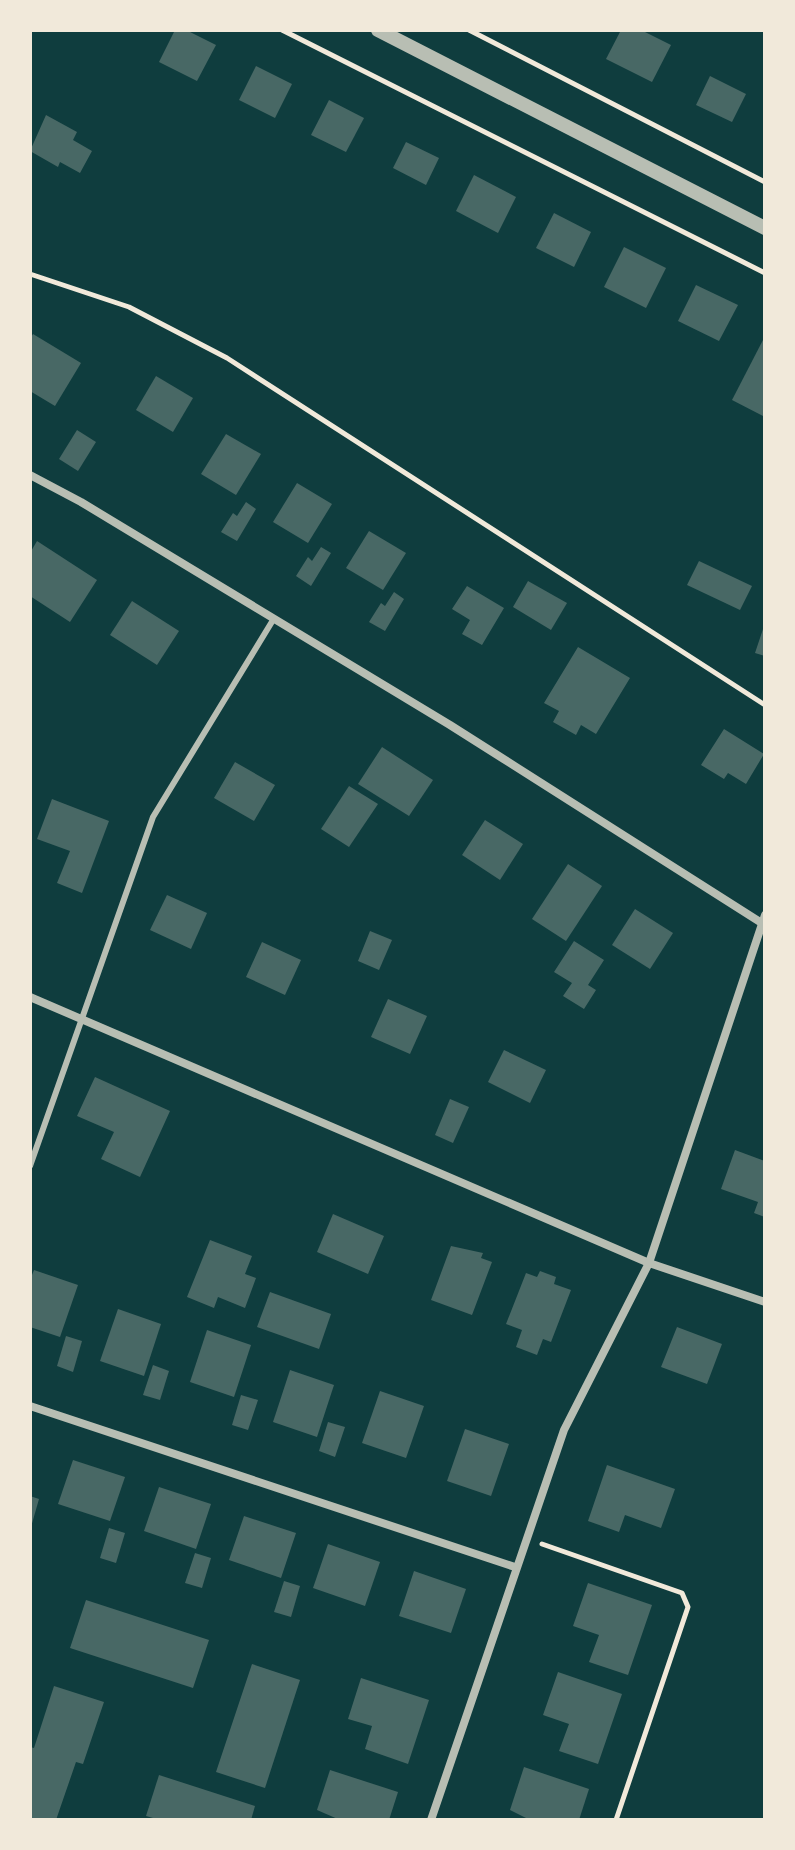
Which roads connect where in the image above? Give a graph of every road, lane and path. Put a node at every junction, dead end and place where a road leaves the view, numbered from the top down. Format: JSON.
{"nodes":[{"id":1,"x":282,"y":30,"type":"edge"},
{"id":2,"x":378,"y":30,"type":"edge"},
{"id":3,"x":469,"y":30,"type":"edge"},
{"id":4,"x":765,"y":182,"type":"edge"},
{"id":5,"x":765,"y":228,"type":"edge"},
{"id":6,"x":765,"y":273,"type":"edge"},
{"id":7,"x":30,"y":274,"type":"edge"},
{"id":8,"x":30,"y":475,"type":"edge"},
{"id":9,"x":273,"y":620,"type":"junction"},
{"id":10,"x":765,"y":705,"type":"edge"},
{"id":11,"x":764,"y":921,"type":"edge"},
{"id":12,"x":30,"y":997,"type":"edge"},
{"id":13,"x":81,"y":1016,"type":"junction"},
{"id":14,"x":30,"y":1166,"type":"edge"},
{"id":15,"x":649,"y":1263,"type":"junction"},
{"id":16,"x":765,"y":1302,"type":"edge"},
{"id":17,"x":30,"y":1406,"type":"edge"},
{"id":18,"x":525,"y":1538,"type":"junction"},
{"id":19,"x":515,"y":1567,"type":"junction"},
{"id":20,"x":431,"y":1820,"type":"edge"},
{"id":21,"x":616,"y":1820,"type":"edge"}],
"edges":[{"from":1,"to":6,"type":"path"},
{"from":2,"to":5,"type":"street"},
{"from":3,"to":4,"type":"path"},
{"from":7,"to":10,"type":"path"},
{"from":8,"to":9,"type":"street"},
{"from":9,"to":11,"type":"street"},
{"from":9,"to":13,"type":"lane"},
{"from":11,"to":15,"type":"street"},
{"from":12,"to":13,"type":"street"},
{"from":13,"to":14,"type":"lane"},
{"from":13,"to":15,"type":"street"},
{"from":15,"to":16,"type":"street"},
{"from":15,"to":18,"type":"street"},
{"from":17,"to":19,"type":"street"},
{"from":18,"to":19,"type":"street"},
{"from":18,"to":21,"type":"path"},
{"from":19,"to":20,"type":"street"}]}
